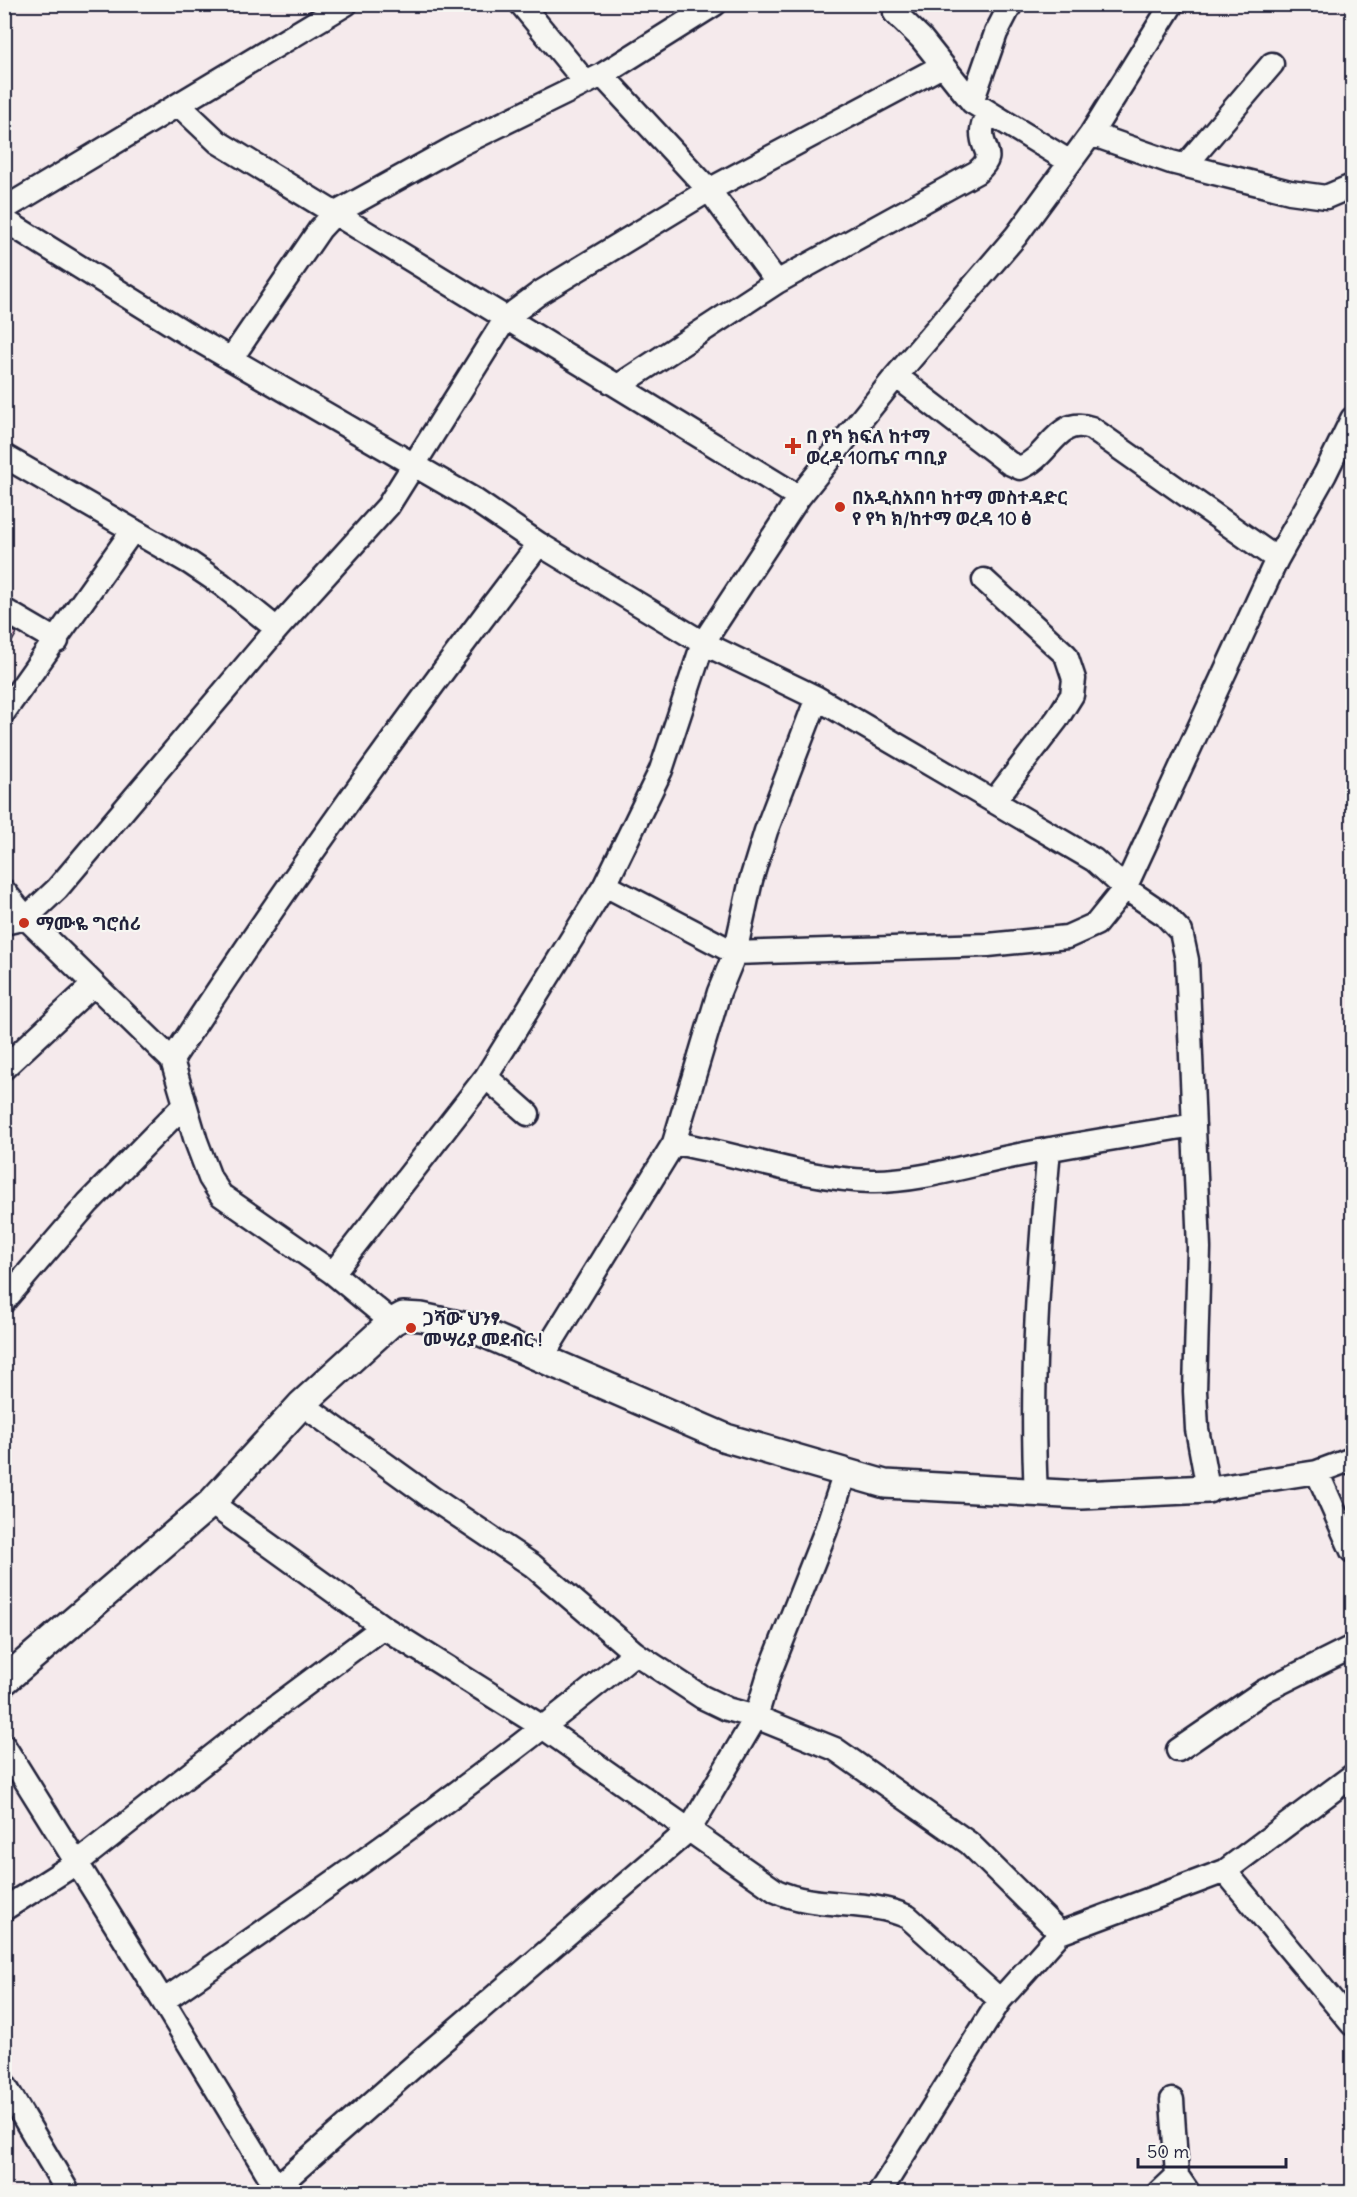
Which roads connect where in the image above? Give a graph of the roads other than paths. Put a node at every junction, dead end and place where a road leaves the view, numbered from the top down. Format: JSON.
{"nodes":[{"id":1,"x":346,"y":4,"type":"edge"},
{"id":2,"x":521,"y":4,"type":"edge"},
{"id":3,"x":715,"y":4,"type":"edge"},
{"id":4,"x":1011,"y":4,"type":"edge"},
{"id":5,"x":1172,"y":4,"type":"edge"},
{"id":6,"x":895,"y":13,"type":"dead end"},
{"id":7,"x":1272,"y":64,"type":"dead end"},
{"id":8,"x":942,"y":66,"type":"junction"},
{"id":9,"x":594,"y":79,"type":"junction"},
{"id":10,"x":180,"y":106,"type":"junction"},
{"id":11,"x":980,"y":107,"type":"junction"},
{"id":12,"x":1091,"y":134,"type":"junction"},
{"id":13,"x":1070,"y":162,"type":"junction"},
{"id":14,"x":1185,"y":165,"type":"junction"},
{"id":15,"x":1353,"y":186,"type":"edge"},
{"id":16,"x":709,"y":190,"type":"junction"},
{"id":17,"x":4,"y":209,"type":"edge"},
{"id":18,"x":334,"y":214,"type":"junction"},
{"id":19,"x":4,"y":220,"type":"edge"},
{"id":20,"x":777,"y":282,"type":"junction"},
{"id":21,"x":506,"y":318,"type":"junction"},
{"id":22,"x":231,"y":359,"type":"junction"},
{"id":23,"x":896,"y":376,"type":"junction"},
{"id":24,"x":618,"y":386,"type":"junction"},
{"id":25,"x":1353,"y":419,"type":"edge"},
{"id":26,"x":4,"y":456,"type":"edge"},
{"id":27,"x":415,"y":465,"type":"junction"},
{"id":28,"x":800,"y":497,"type":"junction"},
{"id":29,"x":133,"y":530,"type":"junction"},
{"id":30,"x":539,"y":544,"type":"junction"},
{"id":31,"x":1277,"y":559,"type":"junction"},
{"id":32,"x":984,"y":580,"type":"dead end"},
{"id":33,"x":4,"y":609,"type":"edge"},
{"id":34,"x":277,"y":629,"type":"junction"},
{"id":35,"x":57,"y":641,"type":"junction"},
{"id":36,"x":703,"y":643,"type":"junction"},
{"id":37,"x":817,"y":698,"type":"junction"},
{"id":38,"x":4,"y":712,"type":"edge"},
{"id":39,"x":995,"y":800,"type":"junction"},
{"id":40,"x":605,"y":885,"type":"junction"},
{"id":41,"x":1125,"y":888,"type":"junction"},
{"id":42,"x":4,"y":891,"type":"edge"},
{"id":43,"x":15,"y":920,"type":"edge"},
{"id":44,"x":735,"y":953,"type":"junction"},
{"id":45,"x":94,"y":984,"type":"junction"},
{"id":46,"x":172,"y":1060,"type":"junction"},
{"id":47,"x":4,"y":1068,"type":"edge"},
{"id":48,"x":486,"y":1077,"type":"junction"},
{"id":49,"x":185,"y":1104,"type":"junction"},
{"id":50,"x":528,"y":1114,"type":"dead end"},
{"id":51,"x":1194,"y":1125,"type":"junction"},
{"id":52,"x":674,"y":1143,"type":"junction"},
{"id":53,"x":1049,"y":1149,"type":"junction"},
{"id":54,"x":333,"y":1274,"type":"junction"},
{"id":55,"x":4,"y":1301,"type":"edge"},
{"id":56,"x":392,"y":1322,"type":"junction"},
{"id":57,"x":541,"y":1359,"type":"junction"},
{"id":58,"x":302,"y":1404,"type":"junction"},
{"id":59,"x":1353,"y":1459,"type":"edge"},
{"id":60,"x":1317,"y":1472,"type":"junction"},
{"id":61,"x":845,"y":1473,"type":"junction"},
{"id":62,"x":1208,"y":1489,"type":"junction"},
{"id":63,"x":1036,"y":1494,"type":"junction"},
{"id":64,"x":211,"y":1503,"type":"junction"},
{"id":65,"x":1353,"y":1551,"type":"edge"},
{"id":66,"x":383,"y":1627,"type":"junction"},
{"id":67,"x":1353,"y":1647,"type":"edge"},
{"id":68,"x":635,"y":1653,"type":"junction"},
{"id":69,"x":4,"y":1681,"type":"edge"},
{"id":70,"x":756,"y":1717,"type":"junction"},
{"id":71,"x":544,"y":1728,"type":"junction"},
{"id":72,"x":4,"y":1746,"type":"edge"},
{"id":73,"x":1178,"y":1750,"type":"dead end"},
{"id":74,"x":1353,"y":1776,"type":"edge"},
{"id":75,"x":690,"y":1829,"type":"junction"},
{"id":76,"x":78,"y":1862,"type":"junction"},
{"id":77,"x":1225,"y":1871,"type":"junction"},
{"id":78,"x":4,"y":1909,"type":"edge"},
{"id":79,"x":1060,"y":1932,"type":"junction"},
{"id":80,"x":163,"y":2001,"type":"junction"},
{"id":81,"x":1000,"y":2001,"type":"junction"},
{"id":82,"x":1353,"y":2024,"type":"edge"},
{"id":83,"x":4,"y":2084,"type":"edge"},
{"id":84,"x":1173,"y":2100,"type":"dead end"},
{"id":85,"x":1183,"y":2185,"type":"edge"},
{"id":86,"x":275,"y":2191,"type":"edge"},
{"id":87,"x":68,"y":2193,"type":"edge"},
{"id":88,"x":880,"y":2193,"type":"edge"},
{"id":89,"x":1160,"y":2193,"type":"edge"}],
"edges":[{"from":1,"to":10,"type":"street"},
{"from":2,"to":9,"type":"street"},
{"from":3,"to":9,"type":"street"},
{"from":4,"to":11,"type":"street"},
{"from":5,"to":12,"type":"street"},
{"from":6,"to":8,"type":"street"},
{"from":7,"to":14,"type":"street"},
{"from":8,"to":11,"type":"street"},
{"from":8,"to":16,"type":"street"},
{"from":9,"to":16,"type":"street"},
{"from":9,"to":18,"type":"street"},
{"from":10,"to":17,"type":"street"},
{"from":10,"to":18,"type":"street"},
{"from":11,"to":13,"type":"street"},
{"from":11,"to":20,"type":"street"},
{"from":12,"to":13,"type":"street"},
{"from":12,"to":14,"type":"street"},
{"from":13,"to":23,"type":"street"},
{"from":14,"to":15,"type":"street"},
{"from":16,"to":20,"type":"street"},
{"from":16,"to":21,"type":"street"},
{"from":18,"to":21,"type":"street"},
{"from":18,"to":22,"type":"street"},
{"from":19,"to":22,"type":"street"},
{"from":20,"to":24,"type":"street"},
{"from":21,"to":24,"type":"street"},
{"from":21,"to":27,"type":"street"},
{"from":22,"to":27,"type":"street"},
{"from":23,"to":28,"type":"street"},
{"from":23,"to":31,"type":"street"},
{"from":24,"to":28,"type":"street"},
{"from":25,"to":31,"type":"street"},
{"from":26,"to":29,"type":"street"},
{"from":27,"to":30,"type":"street"},
{"from":27,"to":34,"type":"street"},
{"from":28,"to":36,"type":"street"},
{"from":29,"to":34,"type":"street"},
{"from":29,"to":35,"type":"street"},
{"from":30,"to":36,"type":"street"},
{"from":30,"to":46,"type":"street"},
{"from":31,"to":41,"type":"street"},
{"from":32,"to":39,"type":"street"},
{"from":33,"to":35,"type":"street"},
{"from":34,"to":43,"type":"street"},
{"from":35,"to":38,"type":"street"},
{"from":36,"to":37,"type":"street"},
{"from":36,"to":40,"type":"street"},
{"from":37,"to":39,"type":"street"},
{"from":37,"to":44,"type":"street"},
{"from":39,"to":41,"type":"street"},
{"from":40,"to":44,"type":"street"},
{"from":40,"to":48,"type":"street"},
{"from":41,"to":44,"type":"street"},
{"from":41,"to":51,"type":"street"},
{"from":42,"to":43,"type":"street"},
{"from":43,"to":45,"type":"street"},
{"from":44,"to":52,"type":"street"},
{"from":45,"to":46,"type":"street"},
{"from":45,"to":47,"type":"street"},
{"from":46,"to":49,"type":"street"},
{"from":48,"to":50,"type":"street"},
{"from":48,"to":54,"type":"street"},
{"from":49,"to":54,"type":"street"},
{"from":49,"to":55,"type":"street"},
{"from":51,"to":53,"type":"street"},
{"from":51,"to":62,"type":"street"},
{"from":52,"to":53,"type":"street"},
{"from":52,"to":57,"type":"street"},
{"from":53,"to":63,"type":"street"},
{"from":54,"to":56,"type":"street"},
{"from":56,"to":57,"type":"main road"},
{"from":56,"to":58,"type":"main road"},
{"from":57,"to":61,"type":"main road"},
{"from":58,"to":64,"type":"main road"},
{"from":58,"to":68,"type":"street"},
{"from":59,"to":60,"type":"street"},
{"from":60,"to":62,"type":"street"},
{"from":60,"to":65,"type":"street"},
{"from":61,"to":63,"type":"main road"},
{"from":61,"to":70,"type":"street"},
{"from":62,"to":63,"type":"main road"},
{"from":64,"to":66,"type":"street"},
{"from":64,"to":69,"type":"main road"},
{"from":66,"to":71,"type":"street"},
{"from":66,"to":76,"type":"street"},
{"from":67,"to":73,"type":"street"},
{"from":68,"to":70,"type":"street"},
{"from":68,"to":71,"type":"street"},
{"from":70,"to":75,"type":"street"},
{"from":70,"to":79,"type":"street"},
{"from":71,"to":75,"type":"street"},
{"from":71,"to":80,"type":"street"},
{"from":72,"to":76,"type":"street"},
{"from":74,"to":77,"type":"street"},
{"from":75,"to":81,"type":"street"},
{"from":75,"to":86,"type":"street"},
{"from":76,"to":78,"type":"street"},
{"from":76,"to":80,"type":"street"},
{"from":77,"to":79,"type":"street"},
{"from":77,"to":82,"type":"street"},
{"from":79,"to":81,"type":"street"},
{"from":80,"to":86,"type":"street"},
{"from":81,"to":88,"type":"street"},
{"from":83,"to":87,"type":"street"},
{"from":84,"to":85,"type":"street"},
{"from":85,"to":89,"type":"street"}]}
